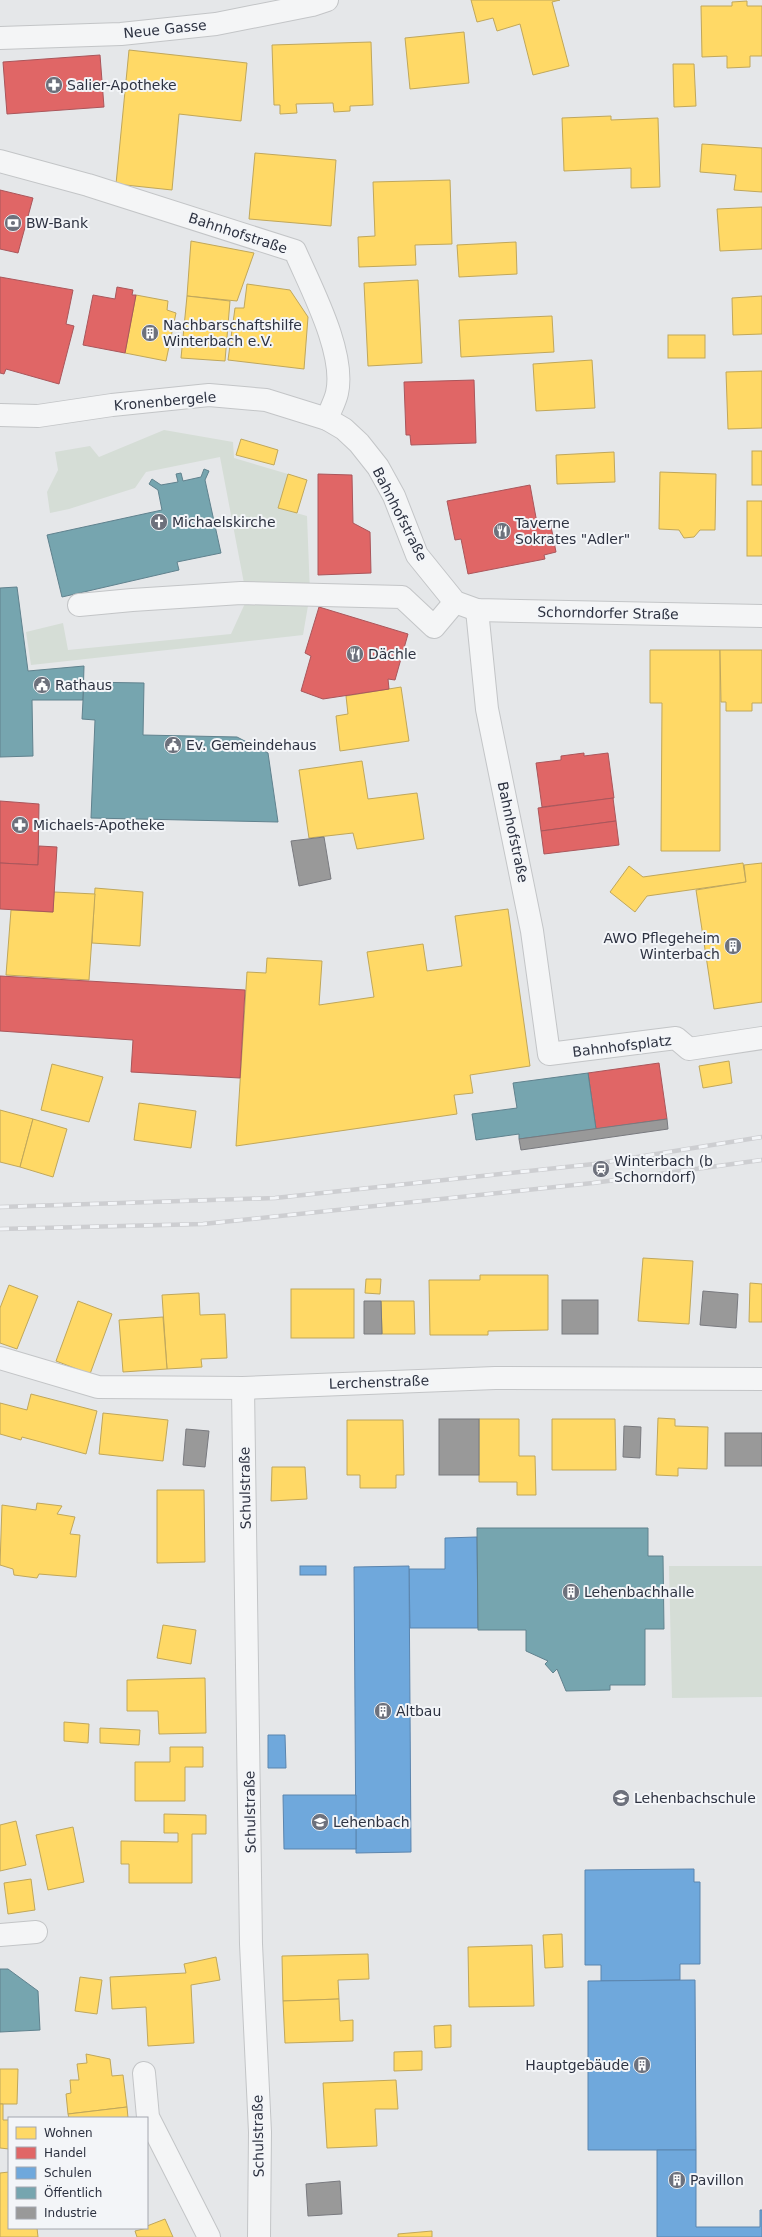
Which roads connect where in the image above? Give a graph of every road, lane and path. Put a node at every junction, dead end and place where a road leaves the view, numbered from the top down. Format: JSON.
{"nodes":[{"id":1,"x":327,"y":0,"type":"edge"},
{"id":2,"x":0,"y":38,"type":"edge"},
{"id":3,"x":0,"y":161,"type":"edge"},
{"id":4,"x":0,"y":415,"type":"edge"},
{"id":5,"x":327,"y":419,"type":"junction"},
{"id":6,"x":455,"y":602,"type":"junction"},
{"id":7,"x":79,"y":605,"type":"dead end"},
{"id":8,"x":477,"y":610,"type":"junction"},
{"id":9,"x":762,"y":616,"type":"edge"},
{"id":10,"x":762,"y":1038,"type":"edge"},
{"id":11,"x":549,"y":1054,"type":"joint"},
{"id":12,"x":0,"y":1358,"type":"edge"},
{"id":13,"x":762,"y":1379,"type":"edge"},
{"id":14,"x":243,"y":1388,"type":"junction"},
{"id":15,"x":36,"y":1932,"type":"dead end"},
{"id":16,"x":0,"y":1935,"type":"edge"},
{"id":17,"x":144,"y":2073,"type":"dead end"},
{"id":18,"x":209,"y":2237,"type":"edge"},
{"id":19,"x":259,"y":2237,"type":"edge"}],
"edges":[{"from":1,"to":2,"type":"street","name":"Neue Gasse"},
{"from":3,"to":5,"type":"street","name":"Bahnhofstraße"},
{"from":4,"to":5,"type":"street","name":"Kronenbergele"},
{"from":5,"to":6,"type":"street","name":"Bahnhofstraße"},
{"from":6,"to":7,"type":"street"},
{"from":6,"to":8,"type":"street","name":"Schorndorfer Straße"},
{"from":8,"to":9,"type":"street","name":"Schorndorfer Straße"},
{"from":8,"to":11,"type":"street","name":"Bahnhofstraße"},
{"from":10,"to":11,"type":"street","name":"Bahnhofsplatz"},
{"from":12,"to":14,"type":"street","name":"Lerchenstraße"},
{"from":13,"to":14,"type":"street","name":"Lerchenstraße"},
{"from":14,"to":19,"type":"street","name":"Schulstraße"},
{"from":15,"to":16,"type":"street"},
{"from":17,"to":18,"type":"street"}]}
